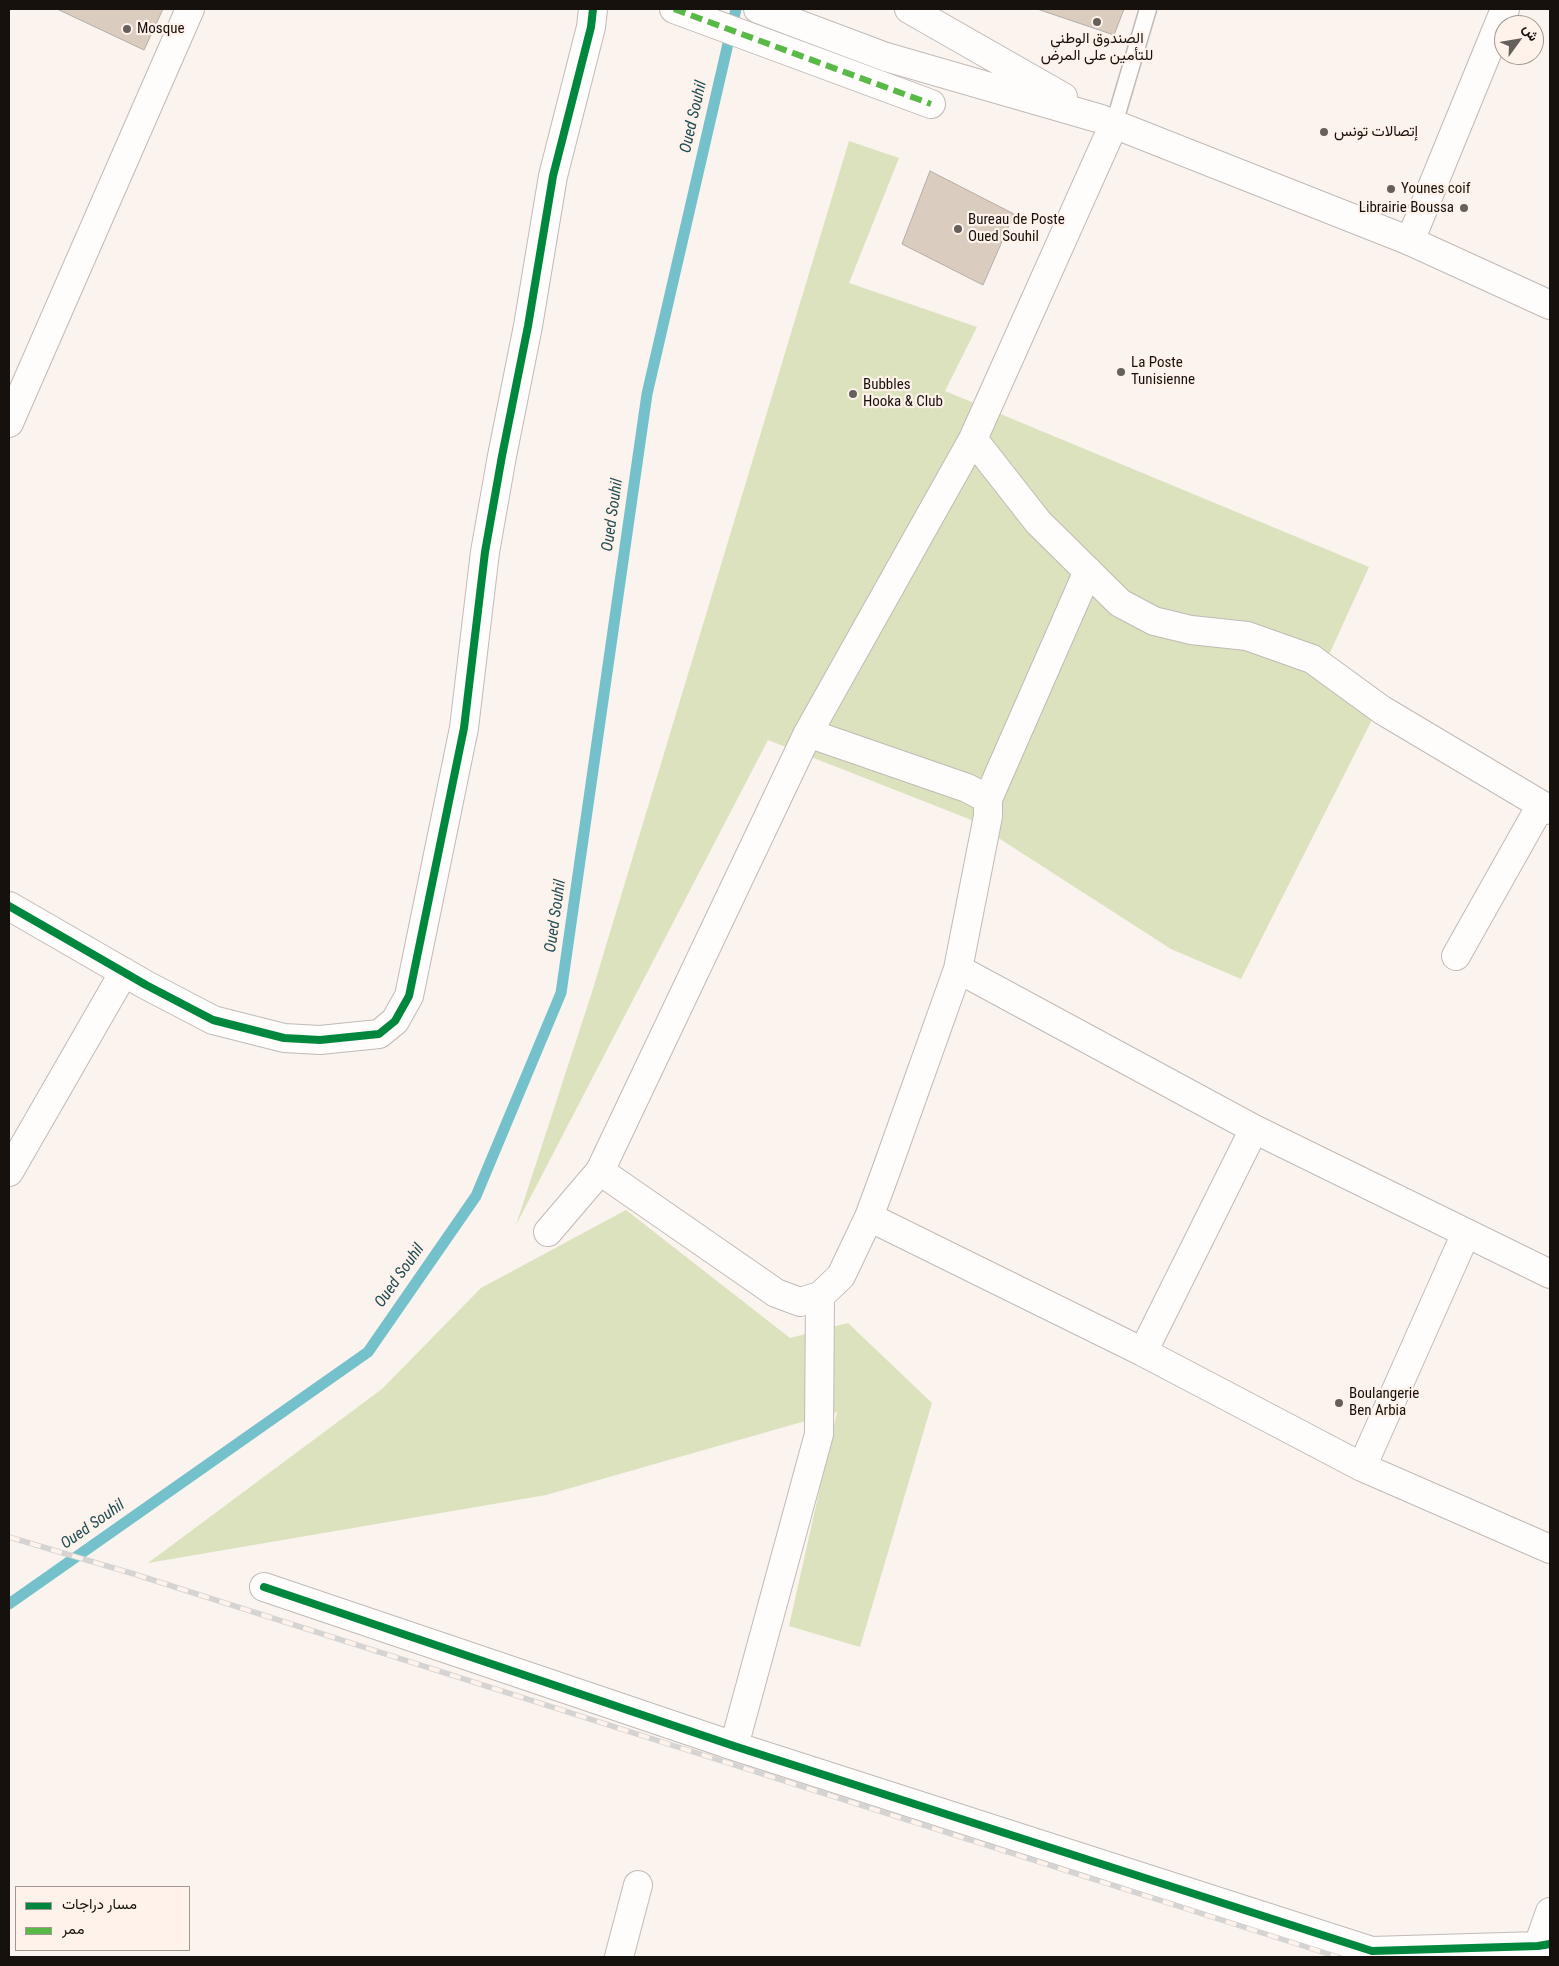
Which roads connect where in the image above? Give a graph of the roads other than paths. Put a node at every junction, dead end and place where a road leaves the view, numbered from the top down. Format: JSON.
{"nodes":[{"id":1,"x":190,"y":9,"type":"edge"},
{"id":2,"x":593,"y":9,"type":"edge"},
{"id":3,"x":674,"y":9,"type":"edge"},
{"id":4,"x":758,"y":9,"type":"edge"},
{"id":5,"x":909,"y":9,"type":"edge"},
{"id":6,"x":1148,"y":9,"type":"edge"},
{"id":7,"x":1505,"y":9,"type":"edge"},
{"id":8,"x":931,"y":104,"type":"dead end"},
{"id":9,"x":1107,"y":122,"type":"junction"},
{"id":10,"x":1410,"y":241,"type":"junction"},
{"id":11,"x":1550,"y":305,"type":"edge"},
{"id":12,"x":9,"y":423,"type":"edge"},
{"id":13,"x":973,"y":440,"type":"junction"},
{"id":14,"x":1088,"y":571,"type":"junction"},
{"id":15,"x":808,"y":733,"type":"junction"},
{"id":16,"x":988,"y":799,"type":"junction"},
{"id":17,"x":1546,"y":808,"type":"edge"},
{"id":18,"x":9,"y":906,"type":"edge"},
{"id":19,"x":1456,"y":956,"type":"dead end"},
{"id":20,"x":958,"y":969,"type":"junction"},
{"id":21,"x":124,"y":972,"type":"junction"},
{"id":22,"x":1254,"y":1129,"type":"junction"},
{"id":23,"x":600,"y":1171,"type":"junction"},
{"id":24,"x":9,"y":1172,"type":"edge"},
{"id":25,"x":869,"y":1217,"type":"junction"},
{"id":26,"x":548,"y":1232,"type":"dead end"},
{"id":27,"x":1466,"y":1233,"type":"junction"},
{"id":28,"x":1550,"y":1274,"type":"edge"},
{"id":29,"x":820,"y":1296,"type":"junction"},
{"id":30,"x":1143,"y":1352,"type":"junction"},
{"id":31,"x":1362,"y":1467,"type":"junction"},
{"id":32,"x":1550,"y":1549,"type":"edge"},
{"id":33,"x":264,"y":1587,"type":"dead end"},
{"id":34,"x":734,"y":1746,"type":"junction"},
{"id":35,"x":638,"y":1885,"type":"dead end"},
{"id":36,"x":1550,"y":1912,"type":"edge"},
{"id":37,"x":1541,"y":1949,"type":"edge"},
{"id":38,"x":618,"y":1957,"type":"edge"}],
"edges":[{"from":1,"to":12,"type":"street"},
{"from":2,"to":21,"type":"street"},
{"from":3,"to":8,"type":"street"},
{"from":4,"to":9,"type":"street"},
{"from":5,"to":9,"type":"street"},
{"from":6,"to":9,"type":"lane"},
{"from":7,"to":10,"type":"street"},
{"from":9,"to":10,"type":"street"},
{"from":9,"to":13,"type":"street"},
{"from":10,"to":11,"type":"street"},
{"from":13,"to":14,"type":"street"},
{"from":13,"to":15,"type":"street"},
{"from":14,"to":16,"type":"street"},
{"from":14,"to":17,"type":"street"},
{"from":15,"to":16,"type":"street"},
{"from":15,"to":23,"type":"street"},
{"from":16,"to":20,"type":"street"},
{"from":17,"to":19,"type":"street"},
{"from":18,"to":21,"type":"street"},
{"from":20,"to":22,"type":"street"},
{"from":20,"to":25,"type":"street"},
{"from":21,"to":24,"type":"street"},
{"from":22,"to":27,"type":"street"},
{"from":22,"to":30,"type":"street"},
{"from":23,"to":26,"type":"street"},
{"from":23,"to":29,"type":"street"},
{"from":25,"to":29,"type":"street"},
{"from":25,"to":30,"type":"street"},
{"from":27,"to":28,"type":"street"},
{"from":27,"to":31,"type":"street"},
{"from":29,"to":34,"type":"street"},
{"from":30,"to":31,"type":"street"},
{"from":31,"to":32,"type":"street"},
{"from":33,"to":34,"type":"street"},
{"from":34,"to":37,"type":"street"},
{"from":35,"to":38,"type":"street"},
{"from":36,"to":37,"type":"street"}]}
